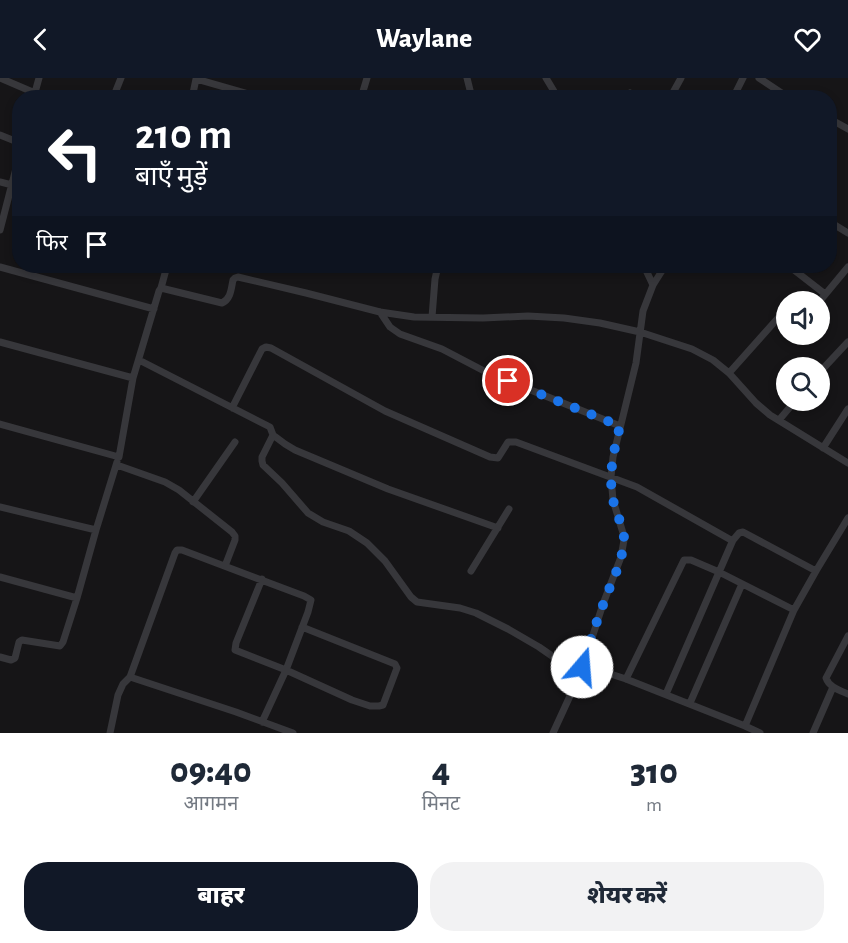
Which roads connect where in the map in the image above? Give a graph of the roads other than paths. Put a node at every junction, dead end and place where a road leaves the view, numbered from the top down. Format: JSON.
{"nodes":[{"id":1,"x":0,"y":78,"type":"edge"},
{"id":2,"x":759,"y":78,"type":"edge"},
{"id":3,"x":196,"y":79,"type":"edge"},
{"id":4,"x":24,"y":90,"type":"edge"},
{"id":5,"x":235,"y":90,"type":"edge"},
{"id":6,"x":777,"y":90,"type":"edge"},
{"id":7,"x":12,"y":181,"type":"edge"},
{"id":8,"x":0,"y":182,"type":"edge"},
{"id":9,"x":11,"y":185,"type":"junction"},
{"id":10,"x":0,"y":230,"type":"edge"},
{"id":11,"x":848,"y":267,"type":"edge"},
{"id":12,"x":22,"y":273,"type":"edge"},
{"id":13,"x":165,"y":273,"type":"edge"},
{"id":14,"x":437,"y":273,"type":"edge"},
{"id":15,"x":647,"y":273,"type":"edge"},
{"id":16,"x":661,"y":273,"type":"edge"},
{"id":17,"x":798,"y":273,"type":"edge"},
{"id":18,"x":653,"y":285,"type":"junction"},
{"id":19,"x":161,"y":288,"type":"junction"},
{"id":20,"x":821,"y":291,"type":"edge"},
{"id":21,"x":828,"y":291,"type":"edge"},
{"id":22,"x":154,"y":309,"type":"junction"},
{"id":23,"x":380,"y":312,"type":"junction"},
{"id":24,"x":432,"y":317,"type":"junction"},
{"id":25,"x":776,"y":319,"type":"edge"},
{"id":26,"x":640,"y":332,"type":"junction"},
{"id":27,"x":0,"y":342,"type":"edge"},
{"id":28,"x":848,"y":342,"type":"edge"},
{"id":29,"x":139,"y":360,"type":"junction"},
{"id":30,"x":830,"y":361,"type":"edge"},
{"id":31,"x":729,"y":372,"type":"junction"},
{"id":32,"x":133,"y":378,"type":"junction"},
{"id":33,"x":232,"y":408,"type":"junction"},
{"id":34,"x":848,"y":409,"type":"edge"},
{"id":35,"x":787,"y":411,"type":"edge"},
{"id":36,"x":779,"y":420,"type":"junction"},
{"id":37,"x":0,"y":424,"type":"edge"},
{"id":38,"x":620,"y":426,"type":"junction"},
{"id":39,"x":273,"y":435,"type":"junction"},
{"id":40,"x":236,"y":442,"type":"dead end"},
{"id":41,"x":823,"y":448,"type":"junction"},
{"id":42,"x":119,"y":457,"type":"junction"},
{"id":43,"x":848,"y":463,"type":"edge"},
{"id":44,"x":117,"y":465,"type":"junction"},
{"id":45,"x":611,"y":477,"type":"junction"},
{"id":46,"x":194,"y":502,"type":"junction"},
{"id":47,"x":0,"y":507,"type":"edge"},
{"id":48,"x":509,"y":509,"type":"dead end"},
{"id":49,"x":848,"y":518,"type":"edge"},
{"id":50,"x":498,"y":528,"type":"junction"},
{"id":51,"x":96,"y":530,"type":"junction"},
{"id":52,"x":733,"y":540,"type":"junction"},
{"id":53,"x":225,"y":566,"type":"junction"},
{"id":54,"x":471,"y":571,"type":"dead end"},
{"id":55,"x":816,"y":571,"type":"junction"},
{"id":56,"x":719,"y":572,"type":"junction"},
{"id":57,"x":0,"y":577,"type":"edge"},
{"id":58,"x":262,"y":579,"type":"junction"},
{"id":59,"x":742,"y":584,"type":"junction"},
{"id":60,"x":77,"y":598,"type":"junction"},
{"id":61,"x":794,"y":610,"type":"junction"},
{"id":62,"x":302,"y":627,"type":"junction"},
{"id":63,"x":848,"y":636,"type":"edge"},
{"id":64,"x":0,"y":657,"type":"edge"},
{"id":65,"x":582,"y":667,"type":"junction"},
{"id":66,"x":286,"y":669,"type":"junction"},
{"id":67,"x":130,"y":677,"type":"junction"},
{"id":68,"x":626,"y":679,"type":"junction"},
{"id":69,"x":832,"y":687,"type":"junction"},
{"id":70,"x":666,"y":694,"type":"junction"},
{"id":71,"x":848,"y":694,"type":"edge"},
{"id":72,"x":690,"y":703,"type":"junction"},
{"id":73,"x":262,"y":722,"type":"junction"},
{"id":74,"x":745,"y":726,"type":"junction"},
{"id":75,"x":111,"y":733,"type":"edge"},
{"id":76,"x":293,"y":733,"type":"edge"},
{"id":77,"x":553,"y":733,"type":"edge"},
{"id":78,"x":760,"y":733,"type":"edge"},
{"id":79,"x":813,"y":733,"type":"edge"}],
"edges":[{"from":1,"to":4,"type":"street"},
{"from":2,"to":6,"type":"street"},
{"from":3,"to":5,"type":"street"},
{"from":7,"to":9,"type":"street"},
{"from":8,"to":9,"type":"street"},
{"from":9,"to":10,"type":"street"},
{"from":11,"to":21,"type":"street"},
{"from":12,"to":22,"type":"street"},
{"from":13,"to":19,"type":"street"},
{"from":14,"to":24,"type":"street"},
{"from":15,"to":18,"type":"street"},
{"from":16,"to":18,"type":"street"},
{"from":17,"to":20,"type":"street"},
{"from":18,"to":26,"type":"street"},
{"from":19,"to":22,"type":"street"},
{"from":19,"to":23,"type":"street"},
{"from":22,"to":29,"type":"street"},
{"from":23,"to":24,"type":"street"},
{"from":23,"to":38,"type":"street"},
{"from":24,"to":26,"type":"street"},
{"from":25,"to":31,"type":"street"},
{"from":26,"to":31,"type":"street"},
{"from":26,"to":38,"type":"street"},
{"from":27,"to":32,"type":"street"},
{"from":28,"to":30,"type":"street"},
{"from":29,"to":32,"type":"street"},
{"from":29,"to":33,"type":"street"},
{"from":31,"to":36,"type":"street"},
{"from":32,"to":42,"type":"street"},
{"from":33,"to":39,"type":"street"},
{"from":33,"to":45,"type":"street"},
{"from":34,"to":41,"type":"street"},
{"from":35,"to":36,"type":"street"},
{"from":36,"to":41,"type":"street"},
{"from":37,"to":42,"type":"street"},
{"from":38,"to":45,"type":"street"},
{"from":39,"to":50,"type":"street"},
{"from":39,"to":65,"type":"street"},
{"from":40,"to":46,"type":"street"},
{"from":41,"to":43,"type":"street"},
{"from":42,"to":44,"type":"street"},
{"from":44,"to":46,"type":"street"},
{"from":44,"to":51,"type":"street"},
{"from":45,"to":52,"type":"street"},
{"from":45,"to":65,"type":"street"},
{"from":46,"to":53,"type":"street"},
{"from":47,"to":51,"type":"street"},
{"from":48,"to":50,"type":"street"},
{"from":49,"to":55,"type":"street"},
{"from":50,"to":54,"type":"street"},
{"from":51,"to":60,"type":"street"},
{"from":52,"to":55,"type":"street"},
{"from":52,"to":56,"type":"street"},
{"from":53,"to":58,"type":"street"},
{"from":53,"to":67,"type":"street"},
{"from":55,"to":61,"type":"street"},
{"from":56,"to":59,"type":"street"},
{"from":56,"to":68,"type":"street"},
{"from":56,"to":70,"type":"street"},
{"from":57,"to":60,"type":"street"},
{"from":58,"to":62,"type":"street"},
{"from":58,"to":66,"type":"street"},
{"from":59,"to":61,"type":"street"},
{"from":59,"to":72,"type":"street"},
{"from":60,"to":64,"type":"street"},
{"from":61,"to":74,"type":"street"},
{"from":62,"to":66,"type":"street"},
{"from":62,"to":66,"type":"street"},
{"from":63,"to":69,"type":"street"},
{"from":65,"to":68,"type":"street"},
{"from":65,"to":77,"type":"street"},
{"from":66,"to":73,"type":"street"},
{"from":67,"to":73,"type":"street"},
{"from":67,"to":75,"type":"street"},
{"from":68,"to":70,"type":"street"},
{"from":69,"to":71,"type":"street"},
{"from":69,"to":79,"type":"street"},
{"from":70,"to":72,"type":"street"},
{"from":72,"to":74,"type":"street"},
{"from":73,"to":76,"type":"street"},
{"from":74,"to":78,"type":"street"}]}
